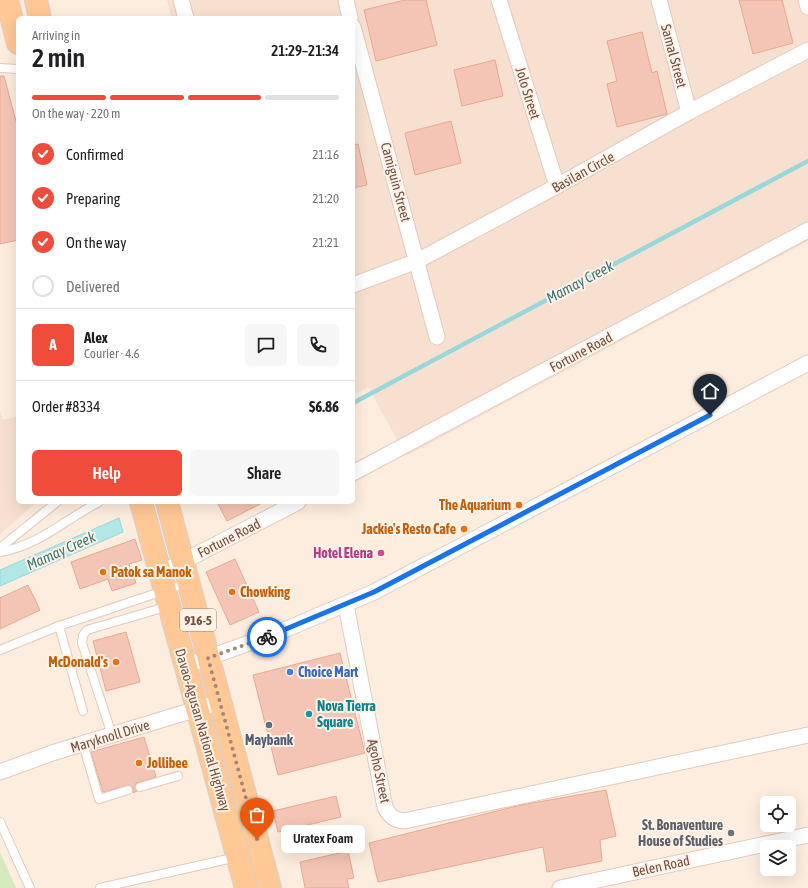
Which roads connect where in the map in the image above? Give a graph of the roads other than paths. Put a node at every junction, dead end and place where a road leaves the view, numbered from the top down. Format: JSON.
{"nodes":[{"id":1,"x":7,"y":0,"type":"edge"},
{"id":2,"x":36,"y":0,"type":"edge"},
{"id":3,"x":181,"y":0,"type":"edge"},
{"id":4,"x":346,"y":0,"type":"edge"},
{"id":5,"x":499,"y":0,"type":"edge"},
{"id":6,"x":658,"y":0,"type":"edge"},
{"id":7,"x":806,"y":0,"type":"edge"},
{"id":8,"x":808,"y":7,"type":"edge"},
{"id":9,"x":40,"y":16,"type":"edge"},
{"id":10,"x":185,"y":16,"type":"edge"},
{"id":11,"x":350,"y":16,"type":"edge"},
{"id":12,"x":355,"y":34,"type":"edge"},
{"id":13,"x":16,"y":35,"type":"edge"},
{"id":14,"x":808,"y":50,"type":"edge"},
{"id":15,"x":0,"y":68,"type":"edge"},
{"id":16,"x":16,"y":69,"type":"edge"},
{"id":17,"x":689,"y":112,"type":"junction"},
{"id":18,"x":557,"y":186,"type":"junction"},
{"id":19,"x":808,"y":230,"type":"edge"},
{"id":20,"x":417,"y":261,"type":"junction"},
{"id":21,"x":355,"y":284,"type":"edge"},
{"id":22,"x":437,"y":337,"type":"dead end"},
{"id":23,"x":808,"y":363,"type":"edge"},
{"id":24,"x":355,"y":472,"type":"edge"},
{"id":25,"x":55,"y":504,"type":"edge"},
{"id":26,"x":96,"y":504,"type":"edge"},
{"id":27,"x":142,"y":504,"type":"edge"},
{"id":28,"x":168,"y":504,"type":"edge"},
{"id":29,"x":295,"y":504,"type":"edge"},
{"id":30,"x":0,"y":548,"type":"edge"},
{"id":31,"x":0,"y":552,"type":"edge"},
{"id":32,"x":185,"y":572,"type":"junction"},
{"id":33,"x":165,"y":589,"type":"junction"},
{"id":34,"x":346,"y":605,"type":"junction"},
{"id":35,"x":59,"y":626,"type":"junction"},
{"id":36,"x":0,"y":650,"type":"edge"},
{"id":37,"x":208,"y":658,"type":"junction"},
{"id":38,"x":185,"y":666,"type":"junction"},
{"id":39,"x":220,"y":702,"type":"junction"},
{"id":40,"x":197,"y":709,"type":"junction"},
{"id":41,"x":83,"y":711,"type":"dead end"},
{"id":42,"x":112,"y":735,"type":"junction"},
{"id":43,"x":808,"y":735,"type":"edge"},
{"id":44,"x":83,"y":744,"type":"junction"},
{"id":45,"x":0,"y":772,"type":"edge"},
{"id":46,"x":178,"y":776,"type":"dead end"},
{"id":47,"x":140,"y":787,"type":"dead end"},
{"id":48,"x":128,"y":790,"type":"dead end"},
{"id":49,"x":247,"y":801,"type":"junction"},
{"id":50,"x":225,"y":807,"type":"junction"},
{"id":51,"x":0,"y":822,"type":"edge"},
{"id":52,"x":808,"y":835,"type":"edge"},
{"id":53,"x":238,"y":857,"type":"junction"},
{"id":54,"x":30,"y":888,"type":"edge"},
{"id":55,"x":100,"y":888,"type":"edge"},
{"id":56,"x":246,"y":888,"type":"edge"},
{"id":57,"x":270,"y":888,"type":"edge"},
{"id":58,"x":560,"y":888,"type":"edge"}],
"edges":[{"from":1,"to":13,"type":"main road"},
{"from":2,"to":9,"type":"main road"},
{"from":3,"to":10,"type":"street"},
{"from":4,"to":11,"type":"street"},
{"from":5,"to":18,"type":"street","name":"Jolo Street"},
{"from":6,"to":17,"type":"street","name":"Samal Street"},
{"from":7,"to":8,"type":"street"},
{"from":12,"to":20,"type":"street","name":"Camiguin Street"},
{"from":14,"to":17,"type":"street","name":"Basilan Circle"},
{"from":15,"to":16,"type":"lane"},
{"from":17,"to":18,"type":"street","name":"Basilan Circle"},
{"from":18,"to":20,"type":"street","name":"Basilan Circle"},
{"from":19,"to":24,"type":"street","name":"Fortune Road"},
{"from":20,"to":21,"type":"street","name":"Basilan Circle"},
{"from":20,"to":22,"type":"street","name":"Camiguin Street"},
{"from":23,"to":34,"type":"street"},
{"from":25,"to":30,"type":"lane"},
{"from":26,"to":31,"type":"lane"},
{"from":27,"to":33,"type":"main road","name":"Davao-Agusan National Highway","number":"916-5"},
{"from":28,"to":32,"type":"main road","name":"Davao-Agusan National Highway","number":"916-5"},
{"from":29,"to":32,"type":"street","name":"Fortune Road"},
{"from":32,"to":33,"type":"street","name":"Fortune Road"},
{"from":32,"to":33,"type":"lane"},
{"from":32,"to":37,"type":"main road","name":"Davao-Agusan National Highway","number":"916-5"},
{"from":33,"to":35,"type":"lane"},
{"from":33,"to":38,"type":"main road","name":"Davao-Agusan National Highway","number":"916-5"},
{"from":33,"to":42,"type":"lane"},
{"from":34,"to":37,"type":"street"},
{"from":34,"to":43,"type":"street","name":"Agoho Street"},
{"from":35,"to":36,"type":"lane"},
{"from":35,"to":41,"type":"lane"},
{"from":37,"to":38,"type":"street"},
{"from":37,"to":39,"type":"main road","name":"Davao-Agusan National Highway","number":"916-5"},
{"from":38,"to":40,"type":"main road","name":"Davao-Agusan National Highway","number":"916-5"},
{"from":39,"to":40,"type":"street","name":"Maryknoll Drive"},
{"from":39,"to":49,"type":"main road","name":"Davao-Agusan National Highway","number":"916-5"},
{"from":40,"to":42,"type":"street","name":"Maryknoll Drive"},
{"from":40,"to":50,"type":"main road","name":"Davao-Agusan National Highway","number":"916-5"},
{"from":42,"to":44,"type":"street","name":"Maryknoll Drive"},
{"from":44,"to":45,"type":"street","name":"Maryknoll Drive"},
{"from":44,"to":48,"type":"lane"},
{"from":46,"to":47,"type":"lane"},
{"from":49,"to":50,"type":"main road"},
{"from":49,"to":57,"type":"main road","name":"Davao-Agusan National Highway","number":"916-5"},
{"from":50,"to":53,"type":"main road","name":"Davao-Agusan National Highway","number":"916-5"},
{"from":51,"to":54,"type":"lane"},
{"from":52,"to":58,"type":"street","name":"Belen Road"},
{"from":53,"to":55,"type":"lane"},
{"from":53,"to":56,"type":"main road","name":"Davao-Agusan National Highway","number":"916-5"}]}
